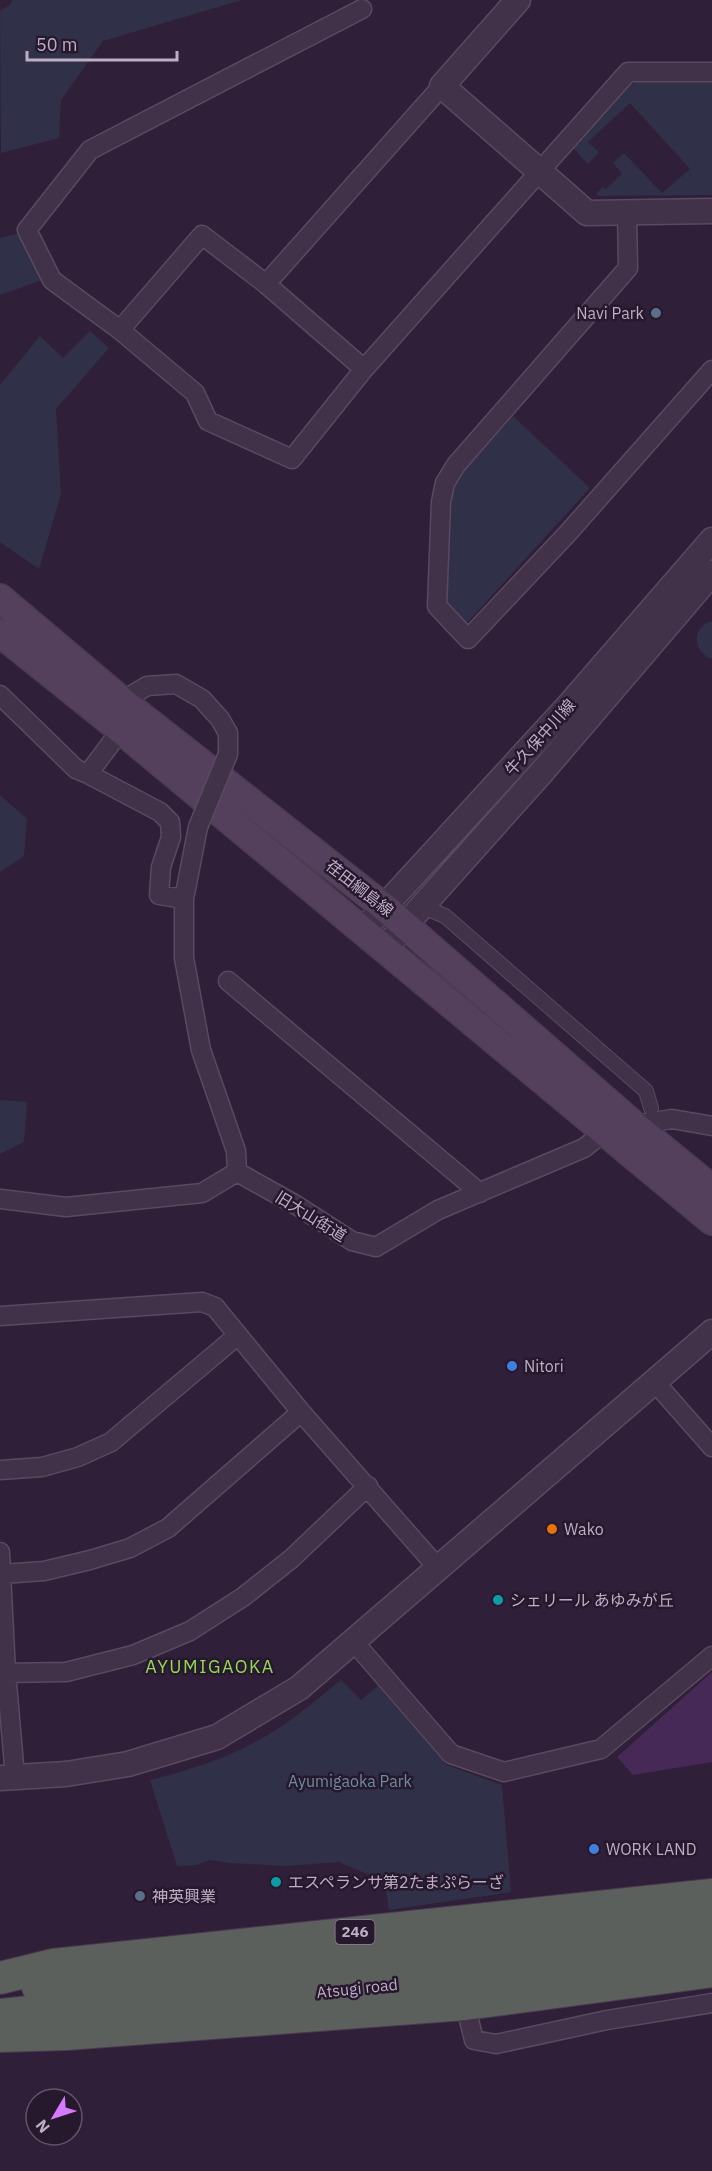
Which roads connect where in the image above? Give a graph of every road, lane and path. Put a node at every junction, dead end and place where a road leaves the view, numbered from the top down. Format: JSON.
{"nodes":[{"id":1,"x":518,"y":0,"type":"edge"},
{"id":2,"x":362,"y":9,"type":"dead end"},
{"id":3,"x":712,"y":72,"type":"edge"},
{"id":4,"x":442,"y":86,"type":"junction"},
{"id":5,"x":541,"y":172,"type":"junction"},
{"id":6,"x":712,"y":211,"type":"edge"},
{"id":7,"x":627,"y":213,"type":"junction"},
{"id":8,"x":266,"y":284,"type":"junction"},
{"id":9,"x":120,"y":330,"type":"junction"},
{"id":10,"x":364,"y":369,"type":"junction"},
{"id":11,"x":712,"y":370,"type":"edge"},
{"id":12,"x":712,"y":540,"type":"edge"},
{"id":13,"x":712,"y":573,"type":"edge"},
{"id":14,"x":0,"y":598,"type":"edge"},
{"id":15,"x":0,"y":633,"type":"edge"},
{"id":16,"x":0,"y":695,"type":"edge"},
{"id":17,"x":122,"y":701,"type":"junction"},
{"id":18,"x":121,"y":730,"type":"junction"},
{"id":19,"x":88,"y":774,"type":"junction"},
{"id":20,"x":184,"y":899,"type":"junction"},
{"id":21,"x":384,"y":907,"type":"junction"},
{"id":22,"x":433,"y":911,"type":"dead end"},
{"id":23,"x":406,"y":925,"type":"junction"},
{"id":24,"x":362,"y":931,"type":"junction"},
{"id":25,"x":384,"y":949,"type":"junction"},
{"id":26,"x":228,"y":981,"type":"dead end"},
{"id":27,"x":643,"y":1117,"type":"junction"},
{"id":28,"x":712,"y":1126,"type":"edge"},
{"id":29,"x":604,"y":1132,"type":"junction"},
{"id":30,"x":237,"y":1172,"type":"junction"},
{"id":31,"x":712,"y":1189,"type":"edge"},
{"id":32,"x":480,"y":1193,"type":"junction"},
{"id":33,"x":0,"y":1198,"type":"edge"},
{"id":34,"x":712,"y":1221,"type":"edge"},
{"id":35,"x":0,"y":1316,"type":"edge"},
{"id":36,"x":712,"y":1332,"type":"edge"},
{"id":37,"x":238,"y":1335,"type":"junction"},
{"id":38,"x":654,"y":1381,"type":"junction"},
{"id":39,"x":301,"y":1412,"type":"junction"},
{"id":40,"x":712,"y":1447,"type":"edge"},
{"id":41,"x":0,"y":1470,"type":"edge"},
{"id":42,"x":368,"y":1486,"type":"junction"},
{"id":43,"x":0,"y":1552,"type":"edge"},
{"id":44,"x":438,"y":1569,"type":"junction"},
{"id":45,"x":2,"y":1574,"type":"junction"},
{"id":46,"x":354,"y":1642,"type":"junction"},
{"id":47,"x":712,"y":1656,"type":"edge"},
{"id":48,"x":3,"y":1672,"type":"edge"},
{"id":49,"x":7,"y":1777,"type":"edge"},
{"id":50,"x":712,"y":1895,"type":"edge"},
{"id":51,"x":712,"y":1919,"type":"edge"},
{"id":52,"x":712,"y":1946,"type":"edge"},
{"id":53,"x":712,"y":1971,"type":"edge"},
{"id":54,"x":0,"y":1978,"type":"edge"},
{"id":55,"x":0,"y":1989,"type":"edge"},
{"id":56,"x":712,"y":2003,"type":"edge"},
{"id":57,"x":465,"y":2004,"type":"junction"},
{"id":58,"x":0,"y":2015,"type":"edge"},
{"id":59,"x":0,"y":2036,"type":"edge"}],
"edges":[{"from":1,"to":4,"type":"street"},
{"from":2,"to":9,"type":"street"},
{"from":3,"to":5,"type":"street"},
{"from":4,"to":5,"type":"street"},
{"from":4,"to":8,"type":"street"},
{"from":5,"to":7,"type":"street"},
{"from":5,"to":10,"type":"street"},
{"from":6,"to":7,"type":"street"},
{"from":7,"to":11,"type":"street"},
{"from":8,"to":9,"type":"street"},
{"from":8,"to":10,"type":"street"},
{"from":9,"to":10,"type":"street"},
{"from":12,"to":21,"type":"street","name":"牛久保中川線"},
{"from":13,"to":23,"type":"street","name":"牛久保中川線"},
{"from":14,"to":17,"type":"main road","name":"荏田綱島線"},
{"from":15,"to":18,"type":"main road","name":"荏田綱島線"},
{"from":16,"to":19,"type":"street"},
{"from":17,"to":20,"type":"street","bridge":true},
{"from":17,"to":21,"type":"main road","name":"荏田綱島線"},
{"from":18,"to":19,"type":"street"},
{"from":18,"to":24,"type":"main road","name":"荏田綱島線"},
{"from":19,"to":20,"type":"street"},
{"from":20,"to":30,"type":"street"},
{"from":21,"to":23,"type":"main road","name":"荏田綱島線"},
{"from":21,"to":24,"type":"street","name":"牛久保中川線"},
{"from":22,"to":27,"type":"street"},
{"from":23,"to":25,"type":"street","name":"牛久保中川線"},
{"from":23,"to":27,"type":"main road","name":"荏田綱島線"},
{"from":24,"to":25,"type":"main road","name":"荏田綱島線"},
{"from":25,"to":29,"type":"main road","name":"荏田綱島線"},
{"from":26,"to":32,"type":"street"},
{"from":27,"to":28,"type":"street"},
{"from":27,"to":31,"type":"main road","name":"荏田綱島線"},
{"from":29,"to":32,"type":"street","name":"旧大山街道"},
{"from":29,"to":34,"type":"main road","name":"荏田綱島線"},
{"from":30,"to":32,"type":"street","name":"旧大山街道"},
{"from":30,"to":33,"type":"street"},
{"from":35,"to":37,"type":"street"},
{"from":36,"to":38,"type":"street"},
{"from":37,"to":39,"type":"street"},
{"from":37,"to":41,"type":"street"},
{"from":38,"to":40,"type":"street"},
{"from":38,"to":44,"type":"street"},
{"from":39,"to":42,"type":"street"},
{"from":39,"to":45,"type":"street"},
{"from":42,"to":44,"type":"street"},
{"from":42,"to":48,"type":"street"},
{"from":43,"to":45,"type":"street"},
{"from":44,"to":46,"type":"street"},
{"from":45,"to":48,"type":"street"},
{"from":46,"to":47,"type":"street"},
{"from":46,"to":49,"type":"street"},
{"from":48,"to":49,"type":"street"},
{"from":50,"to":54,"type":"highway","number":"246"},
{"from":51,"to":55,"type":"highway","name":"Atsugi road","number":"246"},
{"from":52,"to":58,"type":"highway","name":"Atsugi road"},
{"from":53,"to":57,"type":"highway"},
{"from":56,"to":57,"type":"street"},
{"from":57,"to":59,"type":"highway"}]}
